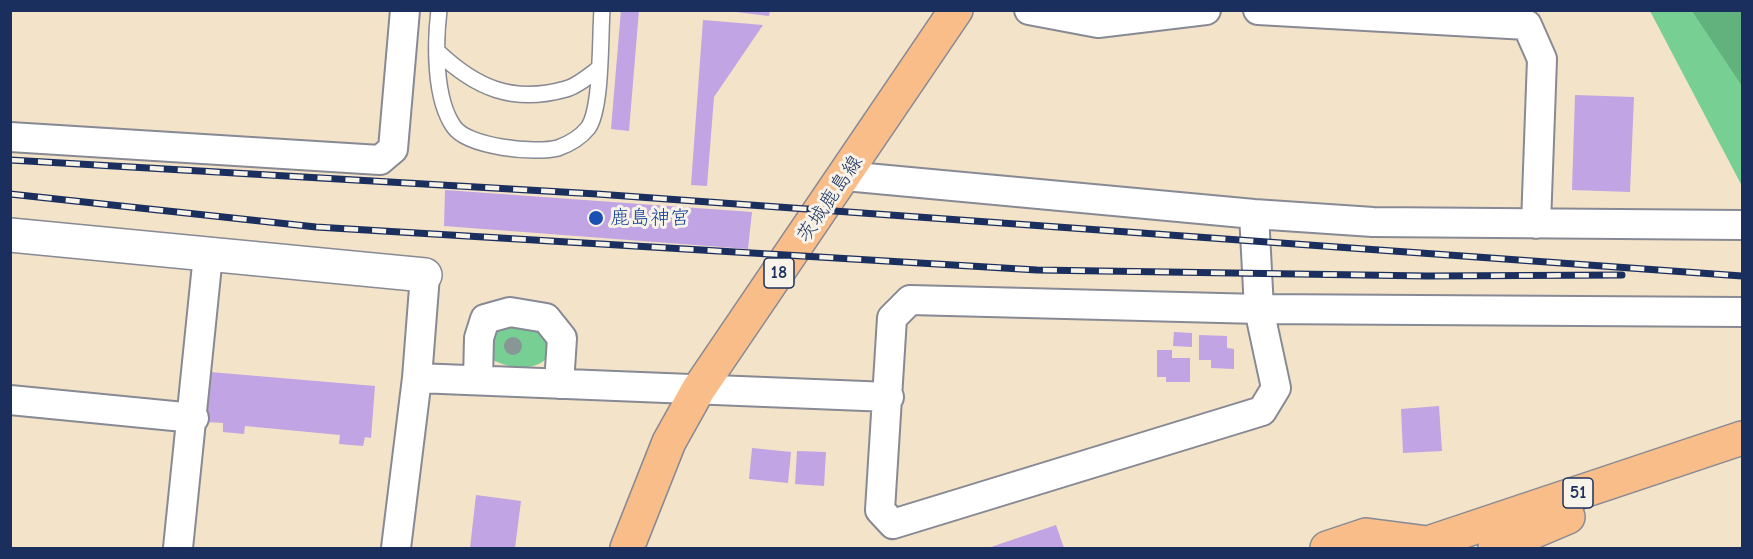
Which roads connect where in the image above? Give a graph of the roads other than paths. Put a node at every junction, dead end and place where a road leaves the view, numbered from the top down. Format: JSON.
{"nodes":[{"id":1,"x":405,"y":10,"type":"edge"},
{"id":2,"x":439,"y":10,"type":"edge"},
{"id":3,"x":602,"y":10,"type":"edge"},
{"id":4,"x":956,"y":10,"type":"edge"},
{"id":5,"x":1029,"y":10,"type":"edge"},
{"id":6,"x":1206,"y":10,"type":"edge"},
{"id":7,"x":1258,"y":10,"type":"edge"},
{"id":8,"x":1526,"y":18,"type":"edge"},
{"id":9,"x":438,"y":52,"type":"junction"},
{"id":10,"x":598,"y":69,"type":"junction"},
{"id":11,"x":10,"y":137,"type":"edge"},
{"id":12,"x":845,"y":176,"type":"junction"},
{"id":13,"x":1254,"y":214,"type":"junction"},
{"id":14,"x":1536,"y":224,"type":"junction"},
{"id":15,"x":1743,"y":225,"type":"edge"},
{"id":16,"x":10,"y":235,"type":"edge"},
{"id":17,"x":208,"y":255,"type":"junction"},
{"id":18,"x":425,"y":275,"type":"joint"},
{"id":19,"x":1259,"y":309,"type":"junction"},
{"id":20,"x":1743,"y":312,"type":"edge"},
{"id":21,"x":417,"y":378,"type":"junction"},
{"id":22,"x":478,"y":380,"type":"junction"},
{"id":23,"x":559,"y":384,"type":"junction"},
{"id":24,"x":698,"y":390,"type":"junction"},
{"id":25,"x":889,"y":397,"type":"junction"},
{"id":26,"x":10,"y":400,"type":"edge"},
{"id":27,"x":194,"y":418,"type":"junction"},
{"id":28,"x":1743,"y":439,"type":"edge"},
{"id":29,"x":1421,"y":546,"type":"edge"},
{"id":30,"x":178,"y":549,"type":"edge"},
{"id":31,"x":396,"y":549,"type":"edge"},
{"id":32,"x":627,"y":549,"type":"edge"},
{"id":33,"x":1327,"y":549,"type":"edge"},
{"id":34,"x":1495,"y":549,"type":"edge"}],
"edges":[{"from":1,"to":11,"type":"street"},
{"from":2,"to":9,"type":"lane"},
{"from":3,"to":10,"type":"lane"},
{"from":4,"to":12,"type":"main road","name":"茨城鹿島線","number":"18"},
{"from":5,"to":6,"type":"street"},
{"from":7,"to":8,"type":"street"},
{"from":8,"to":14,"type":"street"},
{"from":9,"to":10,"type":"lane"},
{"from":9,"to":10,"type":"lane"},
{"from":12,"to":13,"type":"street"},
{"from":12,"to":24,"type":"main road","name":"茨城鹿島線","number":"18"},
{"from":13,"to":14,"type":"street"},
{"from":13,"to":19,"type":"street"},
{"from":14,"to":15,"type":"street"},
{"from":16,"to":17,"type":"street"},
{"from":17,"to":18,"type":"street"},
{"from":17,"to":27,"type":"street"},
{"from":18,"to":21,"type":"street"},
{"from":19,"to":20,"type":"street"},
{"from":19,"to":25,"type":"street"},
{"from":19,"to":25,"type":"street"},
{"from":21,"to":22,"type":"street"},
{"from":21,"to":31,"type":"street"},
{"from":22,"to":23,"type":"street"},
{"from":22,"to":23,"type":"street"},
{"from":23,"to":24,"type":"street"},
{"from":24,"to":25,"type":"street"},
{"from":24,"to":32,"type":"main road","name":"茨城鹿島線","number":"18"},
{"from":26,"to":27,"type":"street"},
{"from":27,"to":30,"type":"street"},
{"from":28,"to":29,"type":"main road","number":"51"},
{"from":28,"to":34,"type":"main road","number":"51"},
{"from":29,"to":33,"type":"main road","number":"51"}]}
